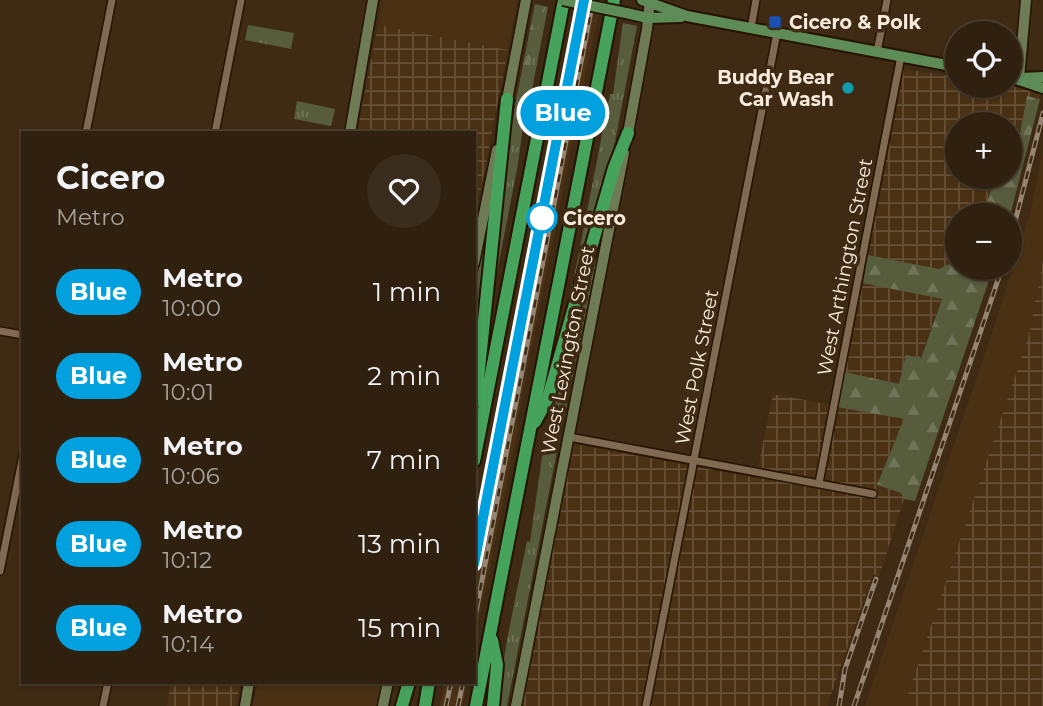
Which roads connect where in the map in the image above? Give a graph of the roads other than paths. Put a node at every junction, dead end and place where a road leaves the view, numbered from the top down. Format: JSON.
{"nodes":[{"id":1,"x":112,"y":0,"type":"edge"},
{"id":2,"x":241,"y":0,"type":"edge"},
{"id":3,"x":373,"y":0,"type":"edge"},
{"id":4,"x":526,"y":0,"type":"edge"},
{"id":5,"x":564,"y":0,"type":"edge"},
{"id":6,"x":614,"y":0,"type":"edge"},
{"id":7,"x":756,"y":0,"type":"edge"},
{"id":8,"x":887,"y":0,"type":"edge"},
{"id":9,"x":1026,"y":0,"type":"edge"},
{"id":10,"x":648,"y":1,"type":"edge"},
{"id":11,"x":687,"y":16,"type":"junction"},
{"id":12,"x":648,"y":18,"type":"junction"},
{"id":13,"x":751,"y":28,"type":"junction"},
{"id":14,"x":1022,"y":28,"type":"edge"},
{"id":15,"x":777,"y":33,"type":"junction"},
{"id":16,"x":877,"y":52,"type":"junction"},
{"id":17,"x":901,"y":57,"type":"junction"},
{"id":18,"x":945,"y":65,"type":"edge"},
{"id":19,"x":1043,"y":77,"type":"edge"},
{"id":20,"x":1022,"y":78,"type":"edge"},
{"id":21,"x":1022,"y":81,"type":"edge"},
{"id":22,"x":1043,"y":89,"type":"edge"},
{"id":23,"x":507,"y":99,"type":"junction"},
{"id":24,"x":86,"y":131,"type":"edge"},
{"id":25,"x":215,"y":131,"type":"edge"},
{"id":26,"x":350,"y":131,"type":"edge"},
{"id":27,"x":628,"y":132,"type":"junction"},
{"id":28,"x":476,"y":253,"type":"edge"},
{"id":29,"x":0,"y":331,"type":"edge"},
{"id":30,"x":21,"y":335,"type":"edge"},
{"id":31,"x":485,"y":408,"type":"junction"},
{"id":32,"x":528,"y":435,"type":"junction"},
{"id":33,"x":569,"y":437,"type":"junction"},
{"id":34,"x":476,"y":451,"type":"edge"},
{"id":35,"x":694,"y":460,"type":"junction"},
{"id":36,"x":21,"y":465,"type":"edge"},
{"id":37,"x":819,"y":483,"type":"junction"},
{"id":38,"x":873,"y":494,"type":"dead end"},
{"id":39,"x":0,"y":571,"type":"edge"},
{"id":40,"x":491,"y":632,"type":"junction"},
{"id":41,"x":108,"y":684,"type":"edge"},
{"id":42,"x":249,"y":684,"type":"edge"},
{"id":43,"x":388,"y":684,"type":"edge"},
{"id":44,"x":408,"y":684,"type":"edge"},
{"id":45,"x":429,"y":684,"type":"edge"},
{"id":46,"x":103,"y":706,"type":"edge"},
{"id":47,"x":245,"y":706,"type":"edge"},
{"id":48,"x":383,"y":706,"type":"edge"},
{"id":49,"x":402,"y":706,"type":"edge"},
{"id":50,"x":425,"y":706,"type":"edge"},
{"id":51,"x":476,"y":706,"type":"edge"},
{"id":52,"x":493,"y":706,"type":"edge"},
{"id":53,"x":516,"y":706,"type":"edge"},
{"id":54,"x":646,"y":706,"type":"edge"}],
"edges":[{"from":1,"to":24,"type":"street"},
{"from":2,"to":25,"type":"street"},
{"from":3,"to":26,"type":"street"},
{"from":4,"to":23,"type":"street"},
{"from":5,"to":12,"type":"main road","bridge":true},
{"from":5,"to":31,"type":"highway"},
{"from":6,"to":32,"type":"highway"},
{"from":7,"to":13,"type":"street"},
{"from":8,"to":16,"type":"street"},
{"from":9,"to":14,"type":"street"},
{"from":10,"to":11,"type":"main road"},
{"from":10,"to":12,"type":"street","name":"West Lexington Street"},
{"from":11,"to":12,"type":"main road"},
{"from":11,"to":13,"type":"main road"},
{"from":12,"to":27,"type":"street","name":"West Lexington Street"},
{"from":13,"to":15,"type":"main road"},
{"from":15,"to":16,"type":"main road"},
{"from":15,"to":35,"type":"street","name":"West Polk Street"},
{"from":16,"to":17,"type":"main road"},
{"from":17,"to":18,"type":"main road"},
{"from":17,"to":37,"type":"street","name":"West Arthington Street"},
{"from":19,"to":20,"type":"main road"},
{"from":21,"to":22,"type":"main road"},
{"from":23,"to":28,"type":"street"},
{"from":23,"to":31,"type":"highway"},
{"from":27,"to":32,"type":"highway"},
{"from":27,"to":33,"type":"street","name":"West Lexington Street"},
{"from":29,"to":30,"type":"street"},
{"from":31,"to":34,"type":"highway"},
{"from":32,"to":40,"type":"highway"},
{"from":33,"to":35,"type":"street"},
{"from":33,"to":53,"type":"street","name":"West Lexington Street"},
{"from":35,"to":37,"type":"street"},
{"from":35,"to":54,"type":"street","name":"West Polk Street"},
{"from":36,"to":39,"type":"street"},
{"from":37,"to":38,"type":"street"},
{"from":40,"to":51,"type":"highway"},
{"from":40,"to":52,"type":"highway"},
{"from":41,"to":46,"type":"street"},
{"from":42,"to":47,"type":"street"},
{"from":43,"to":48,"type":"street"},
{"from":44,"to":49,"type":"highway"},
{"from":45,"to":50,"type":"highway"}]}
